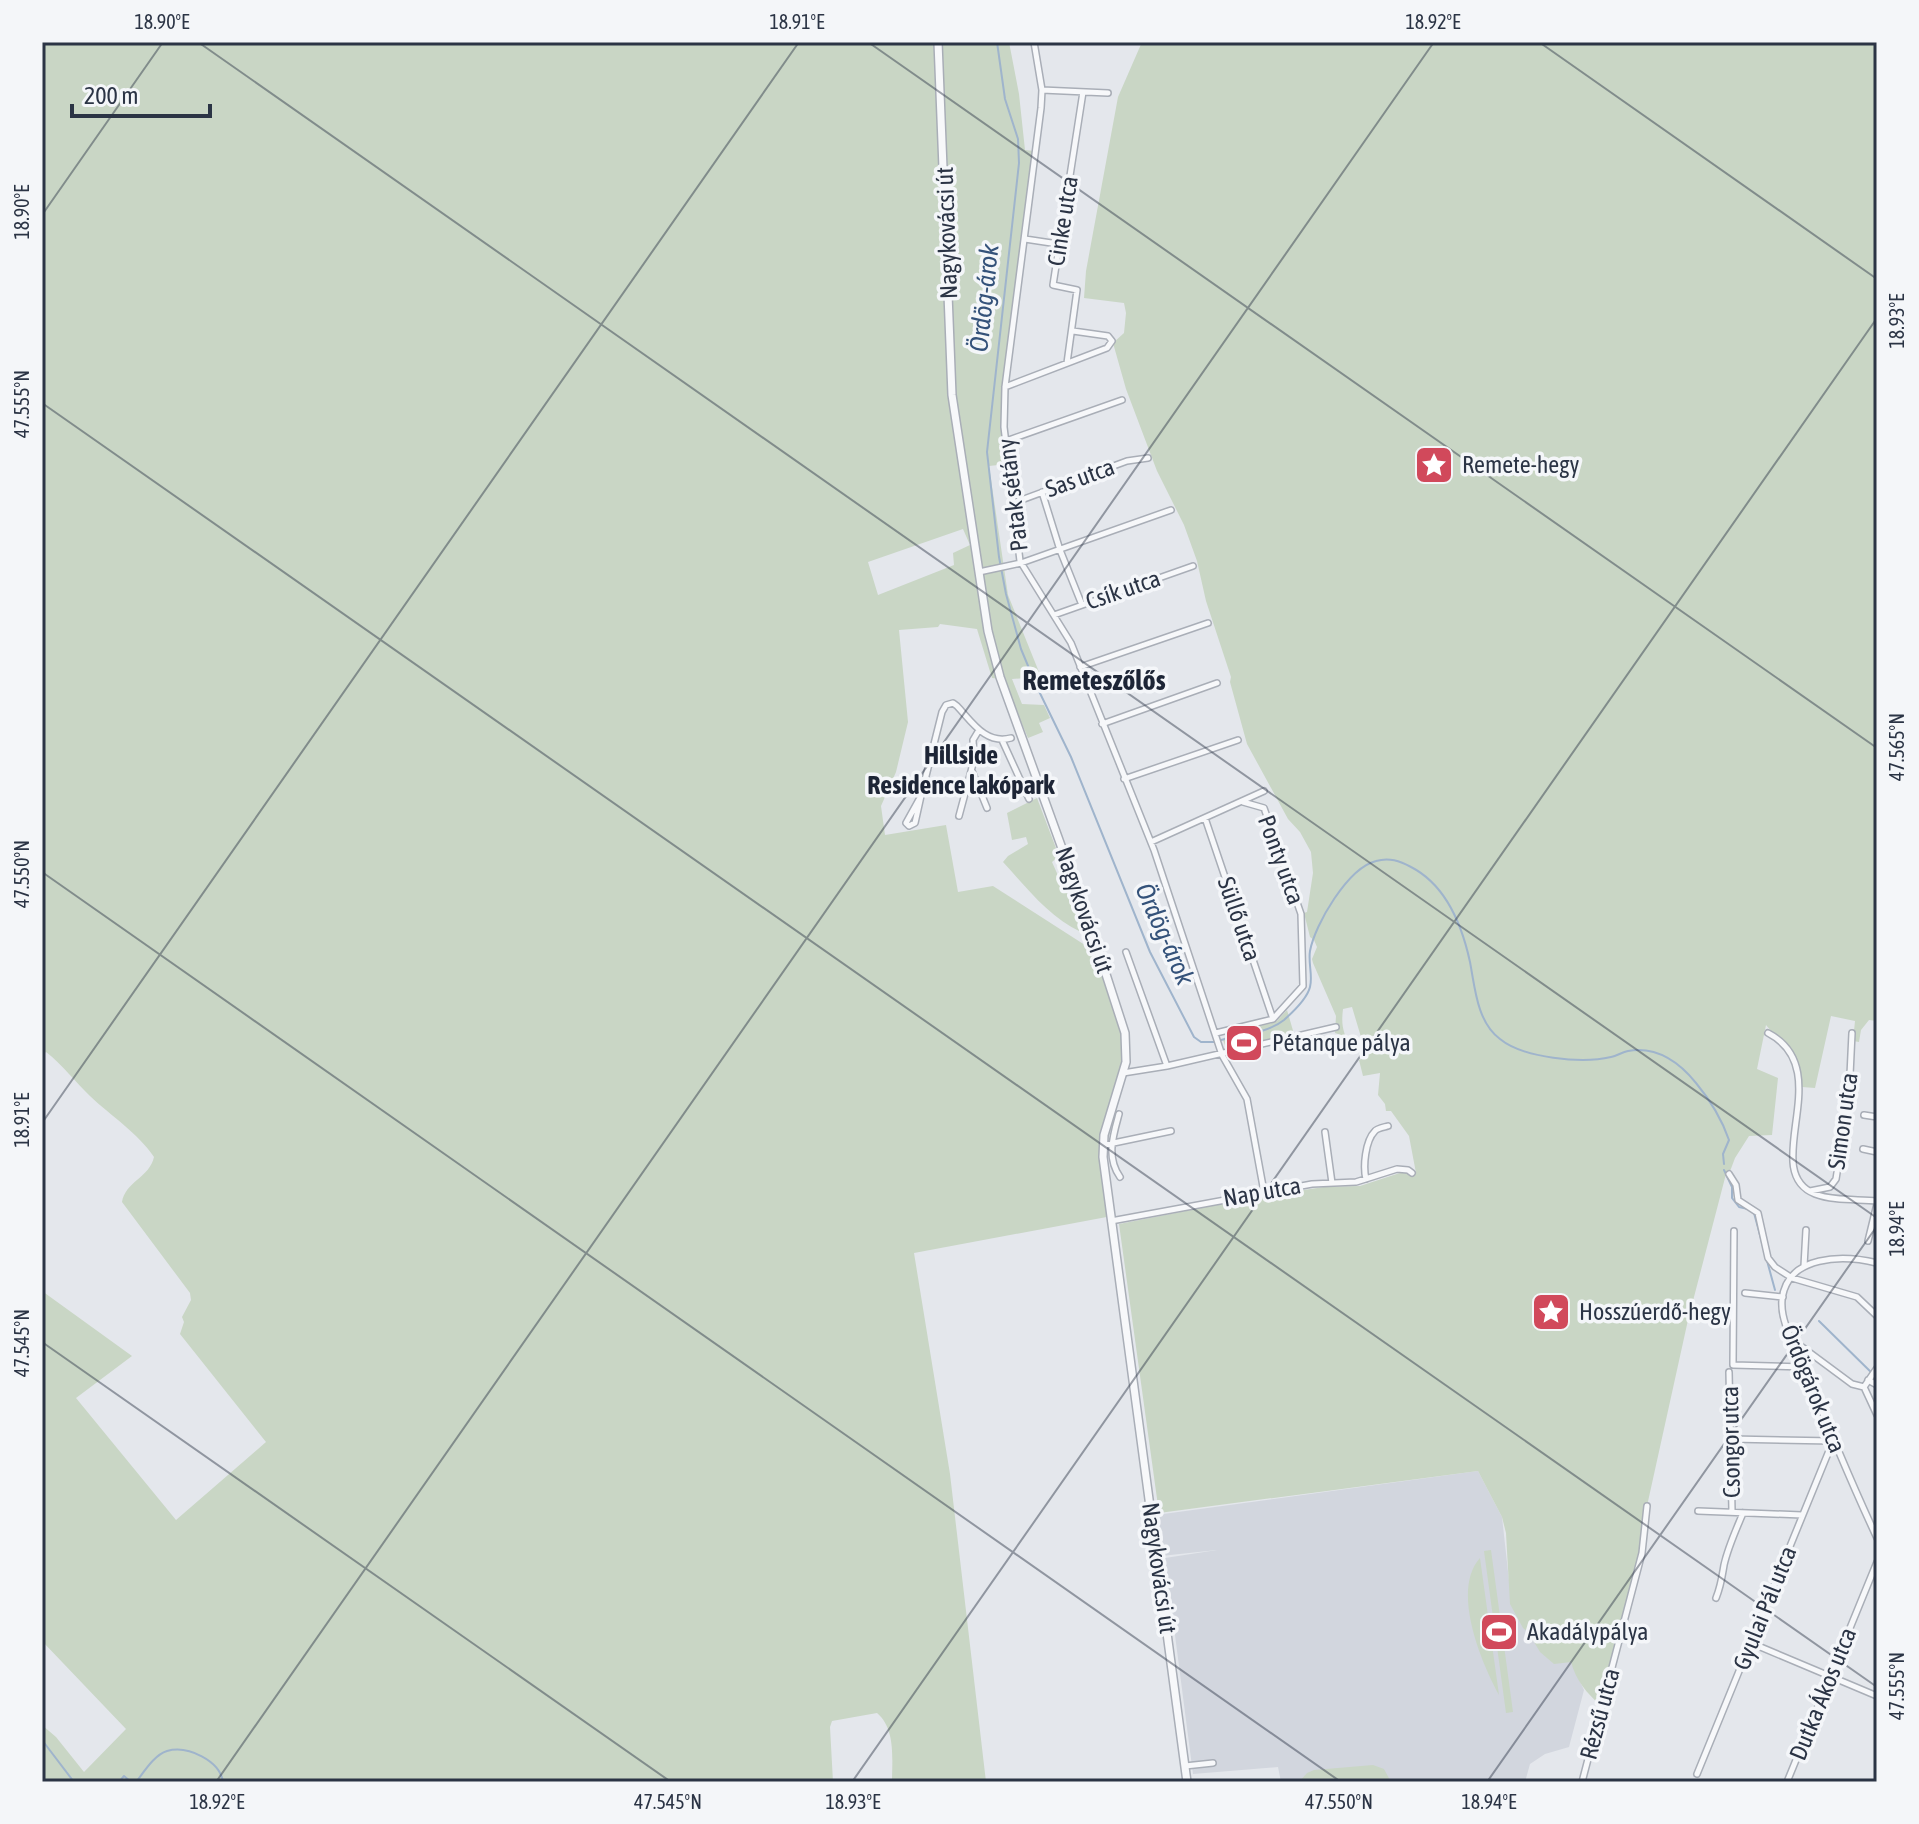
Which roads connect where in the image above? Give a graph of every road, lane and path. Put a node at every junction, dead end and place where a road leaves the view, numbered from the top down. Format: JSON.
{"nodes":[{"id":1,"x":938,"y":42,"type":"edge"},
{"id":2,"x":1034,"y":42,"type":"edge"},
{"id":3,"x":1042,"y":90,"type":"junction"},
{"id":4,"x":1083,"y":92,"type":"junction"},
{"id":5,"x":1108,"y":93,"type":"dead end"},
{"id":6,"x":1025,"y":239,"type":"junction"},
{"id":7,"x":1058,"y":244,"type":"junction"},
{"id":8,"x":1073,"y":331,"type":"junction"},
{"id":9,"x":1067,"y":363,"type":"junction"},
{"id":10,"x":1005,"y":387,"type":"junction"},
{"id":11,"x":1122,"y":400,"type":"dead end"},
{"id":12,"x":1006,"y":441,"type":"junction"},
{"id":13,"x":1148,"y":458,"type":"dead end"},
{"id":14,"x":1042,"y":492,"type":"junction"},
{"id":15,"x":1013,"y":503,"type":"junction"},
{"id":16,"x":1171,"y":510,"type":"dead end"},
{"id":17,"x":1060,"y":550,"type":"junction"},
{"id":18,"x":1021,"y":563,"type":"junction"},
{"id":19,"x":1193,"y":566,"type":"dead end"},
{"id":20,"x":979,"y":572,"type":"junction"},
{"id":21,"x":1082,"y":605,"type":"junction"},
{"id":22,"x":1054,"y":615,"type":"junction"},
{"id":23,"x":1208,"y":623,"type":"dead end"},
{"id":24,"x":1080,"y":668,"type":"junction"},
{"id":25,"x":1217,"y":683,"type":"dead end"},
{"id":26,"x":1102,"y":724,"type":"junction"},
{"id":27,"x":979,"y":730,"type":"junction"},
{"id":28,"x":1011,"y":738,"type":"dead end"},
{"id":29,"x":1002,"y":740,"type":"junction"},
{"id":30,"x":1238,"y":740,"type":"dead end"},
{"id":31,"x":971,"y":770,"type":"junction"},
{"id":32,"x":1124,"y":779,"type":"junction"},
{"id":33,"x":1264,"y":791,"type":"dead end"},
{"id":34,"x":921,"y":796,"type":"junction"},
{"id":35,"x":1029,"y":799,"type":"dead end"},
{"id":36,"x":1243,"y":802,"type":"junction"},
{"id":37,"x":987,"y":808,"type":"dead end"},
{"id":38,"x":959,"y":816,"type":"dead end"},
{"id":39,"x":1205,"y":818,"type":"junction"},
{"id":40,"x":1151,"y":842,"type":"junction"},
{"id":41,"x":1126,"y":952,"type":"dead end"},
{"id":42,"x":1273,"y":1019,"type":"junction"},
{"id":43,"x":1336,"y":1027,"type":"dead end"},
{"id":44,"x":1216,"y":1033,"type":"junction"},
{"id":45,"x":1768,"y":1033,"type":"dead end"},
{"id":46,"x":1852,"y":1033,"type":"dead end"},
{"id":47,"x":1221,"y":1051,"type":"junction"},
{"id":48,"x":1167,"y":1066,"type":"junction"},
{"id":49,"x":1123,"y":1073,"type":"junction"},
{"id":50,"x":1119,"y":1114,"type":"dead end"},
{"id":51,"x":1864,"y":1115,"type":"dead end"},
{"id":52,"x":1877,"y":1117,"type":"edge"},
{"id":53,"x":1388,"y":1126,"type":"dead end"},
{"id":54,"x":1171,"y":1131,"type":"dead end"},
{"id":55,"x":1325,"y":1132,"type":"dead end"},
{"id":56,"x":1107,"y":1144,"type":"junction"},
{"id":57,"x":1863,"y":1149,"type":"dead end"},
{"id":58,"x":1877,"y":1152,"type":"edge"},
{"id":59,"x":1412,"y":1173,"type":"dead end"},
{"id":60,"x":1729,"y":1174,"type":"dead end"},
{"id":61,"x":1120,"y":1177,"type":"dead end"},
{"id":62,"x":1366,"y":1179,"type":"junction"},
{"id":63,"x":1332,"y":1183,"type":"junction"},
{"id":64,"x":1809,"y":1191,"type":"junction"},
{"id":65,"x":1264,"y":1192,"type":"junction"},
{"id":66,"x":1877,"y":1203,"type":"edge"},
{"id":67,"x":1111,"y":1221,"type":"junction"},
{"id":68,"x":1806,"y":1230,"type":"dead end"},
{"id":69,"x":1734,"y":1231,"type":"dead end"},
{"id":70,"x":1868,"y":1241,"type":"dead end"},
{"id":71,"x":1877,"y":1263,"type":"edge"},
{"id":72,"x":1804,"y":1267,"type":"junction"},
{"id":73,"x":1792,"y":1278,"type":"junction"},
{"id":74,"x":1745,"y":1293,"type":"dead end"},
{"id":75,"x":1783,"y":1297,"type":"junction"},
{"id":76,"x":1877,"y":1316,"type":"edge"},
{"id":77,"x":1793,"y":1340,"type":"junction"},
{"id":78,"x":1804,"y":1367,"type":"junction"},
{"id":79,"x":1876,"y":1369,"type":"edge"},
{"id":80,"x":1729,"y":1372,"type":"dead end"},
{"id":81,"x":1869,"y":1378,"type":"junction"},
{"id":82,"x":1877,"y":1385,"type":"edge"},
{"id":83,"x":1864,"y":1387,"type":"junction"},
{"id":84,"x":1877,"y":1415,"type":"edge"},
{"id":85,"x":1731,"y":1439,"type":"junction"},
{"id":86,"x":1833,"y":1441,"type":"junction"},
{"id":87,"x":1647,"y":1506,"type":"dead end"},
{"id":88,"x":1698,"y":1511,"type":"dead end"},
{"id":89,"x":1732,"y":1511,"type":"junction"},
{"id":90,"x":1743,"y":1513,"type":"junction"},
{"id":91,"x":1802,"y":1515,"type":"junction"},
{"id":92,"x":1877,"y":1538,"type":"edge"},
{"id":93,"x":1877,"y":1562,"type":"edge"},
{"id":94,"x":1716,"y":1598,"type":"dead end"},
{"id":95,"x":1751,"y":1643,"type":"junction"},
{"id":96,"x":1830,"y":1676,"type":"junction"},
{"id":97,"x":1877,"y":1696,"type":"edge"},
{"id":98,"x":1213,"y":1763,"type":"dead end"},
{"id":99,"x":1185,"y":1766,"type":"junction"},
{"id":100,"x":1697,"y":1774,"type":"dead end"},
{"id":101,"x":1187,"y":1782,"type":"edge"},
{"id":102,"x":1582,"y":1782,"type":"edge"},
{"id":103,"x":1787,"y":1782,"type":"edge"}],
"edges":[{"from":1,"to":20,"type":"street","name":"Nagykovácsi út"},
{"from":2,"to":3,"type":"street","name":"Patak sétány"},
{"from":3,"to":4,"type":"street"},
{"from":3,"to":6,"type":"street","name":"Patak sétány"},
{"from":4,"to":5,"type":"street"},
{"from":4,"to":7,"type":"street","name":"Cinke utca"},
{"from":6,"to":7,"type":"street"},
{"from":6,"to":10,"type":"street","name":"Patak sétány"},
{"from":7,"to":8,"type":"street","name":"Cinke utca"},
{"from":8,"to":9,"type":"street","name":"Cinke utca"},
{"from":8,"to":9,"type":"street"},
{"from":9,"to":10,"type":"street"},
{"from":10,"to":12,"type":"street","name":"Patak sétány"},
{"from":11,"to":12,"type":"street"},
{"from":12,"to":15,"type":"street","name":"Patak sétány"},
{"from":13,"to":14,"type":"street","name":"Sas utca"},
{"from":14,"to":15,"type":"street","name":"Sas utca"},
{"from":14,"to":17,"type":"street"},
{"from":15,"to":18,"type":"street","name":"Patak sétány"},
{"from":16,"to":17,"type":"street"},
{"from":17,"to":18,"type":"street"},
{"from":17,"to":21,"type":"street"},
{"from":18,"to":20,"type":"street"},
{"from":18,"to":22,"type":"street","name":"Patak sétány"},
{"from":19,"to":21,"type":"street","name":"Csík utca"},
{"from":20,"to":49,"type":"street","name":"Nagykovácsi út"},
{"from":21,"to":22,"type":"street","name":"Csík utca"},
{"from":22,"to":24,"type":"street","name":"Patak sétány"},
{"from":23,"to":24,"type":"street"},
{"from":24,"to":26,"type":"street","name":"Patak sétány"},
{"from":25,"to":26,"type":"street"},
{"from":26,"to":32,"type":"street","name":"Patak sétány"},
{"from":27,"to":29,"type":"street"},
{"from":27,"to":31,"type":"street"},
{"from":27,"to":34,"type":"street"},
{"from":28,"to":29,"type":"street"},
{"from":29,"to":35,"type":"street"},
{"from":30,"to":32,"type":"street"},
{"from":31,"to":37,"type":"street"},
{"from":31,"to":38,"type":"street"},
{"from":32,"to":40,"type":"street","name":"Patak sétány"},
{"from":33,"to":36,"type":"street"},
{"from":34,"to":34,"type":"street"},
{"from":36,"to":39,"type":"street"},
{"from":36,"to":42,"type":"street","name":"Ponty utca"},
{"from":39,"to":40,"type":"street"},
{"from":39,"to":42,"type":"street","name":"Süllő utca"},
{"from":40,"to":44,"type":"street","name":"Patak sétány"},
{"from":41,"to":48,"type":"street"},
{"from":42,"to":44,"type":"street"},
{"from":43,"to":47,"type":"street"},
{"from":44,"to":47,"type":"street","name":"Patak sétány"},
{"from":45,"to":64,"type":"street"},
{"from":46,"to":64,"type":"street","name":"Simon utca"},
{"from":47,"to":48,"type":"street"},
{"from":47,"to":65,"type":"street","name":"Patak sétány"},
{"from":48,"to":49,"type":"street"},
{"from":49,"to":56,"type":"street","name":"Nagykovácsi út"},
{"from":50,"to":56,"type":"street"},
{"from":51,"to":52,"type":"street"},
{"from":53,"to":62,"type":"street"},
{"from":54,"to":56,"type":"street"},
{"from":55,"to":63,"type":"street"},
{"from":56,"to":61,"type":"street"},
{"from":56,"to":67,"type":"street","name":"Nagykovácsi út"},
{"from":57,"to":58,"type":"street"},
{"from":59,"to":62,"type":"street","name":"Nap utca"},
{"from":60,"to":73,"type":"street"},
{"from":62,"to":63,"type":"street","name":"Nap utca"},
{"from":63,"to":65,"type":"street","name":"Nap utca"},
{"from":64,"to":66,"type":"street"},
{"from":65,"to":67,"type":"street","name":"Nap utca"},
{"from":66,"to":70,"type":"street"},
{"from":67,"to":99,"type":"street","name":"Nagykovácsi út"},
{"from":68,"to":72,"type":"street"},
{"from":69,"to":78,"type":"street","name":"Csongor utca"},
{"from":71,"to":72,"type":"street"},
{"from":72,"to":73,"type":"street","name":"Ördögárok utca"},
{"from":73,"to":75,"type":"street","name":"Ördögárok utca"},
{"from":73,"to":76,"type":"street"},
{"from":74,"to":75,"type":"street"},
{"from":75,"to":77,"type":"street","name":"Ördögárok utca"},
{"from":77,"to":78,"type":"street","name":"Ördögárok utca"},
{"from":77,"to":83,"type":"street"},
{"from":78,"to":86,"type":"street","name":"Ördögárok utca"},
{"from":79,"to":81,"type":"street"},
{"from":80,"to":85,"type":"street","name":"Csongor utca"},
{"from":81,"to":82,"type":"street"},
{"from":81,"to":83,"type":"street"},
{"from":83,"to":84,"type":"street"},
{"from":85,"to":86,"type":"street"},
{"from":85,"to":89,"type":"street","name":"Csongor utca"},
{"from":86,"to":91,"type":"street","name":"Gyulai Pál utca"},
{"from":86,"to":92,"type":"street","name":"Ördögárok utca"},
{"from":87,"to":102,"type":"street","name":"Rézsű utca"},
{"from":88,"to":89,"type":"street"},
{"from":89,"to":90,"type":"street"},
{"from":90,"to":91,"type":"street"},
{"from":90,"to":94,"type":"street"},
{"from":91,"to":95,"type":"street","name":"Gyulai Pál utca"},
{"from":93,"to":96,"type":"street","name":"Dutka Ákos utca"},
{"from":95,"to":96,"type":"street"},
{"from":95,"to":100,"type":"street","name":"Gyulai Pál utca"},
{"from":96,"to":97,"type":"street"},
{"from":96,"to":103,"type":"street","name":"Dutka Ákos utca"},
{"from":98,"to":99,"type":"street"},
{"from":99,"to":101,"type":"street","name":"Nagykovácsi út"}]}
